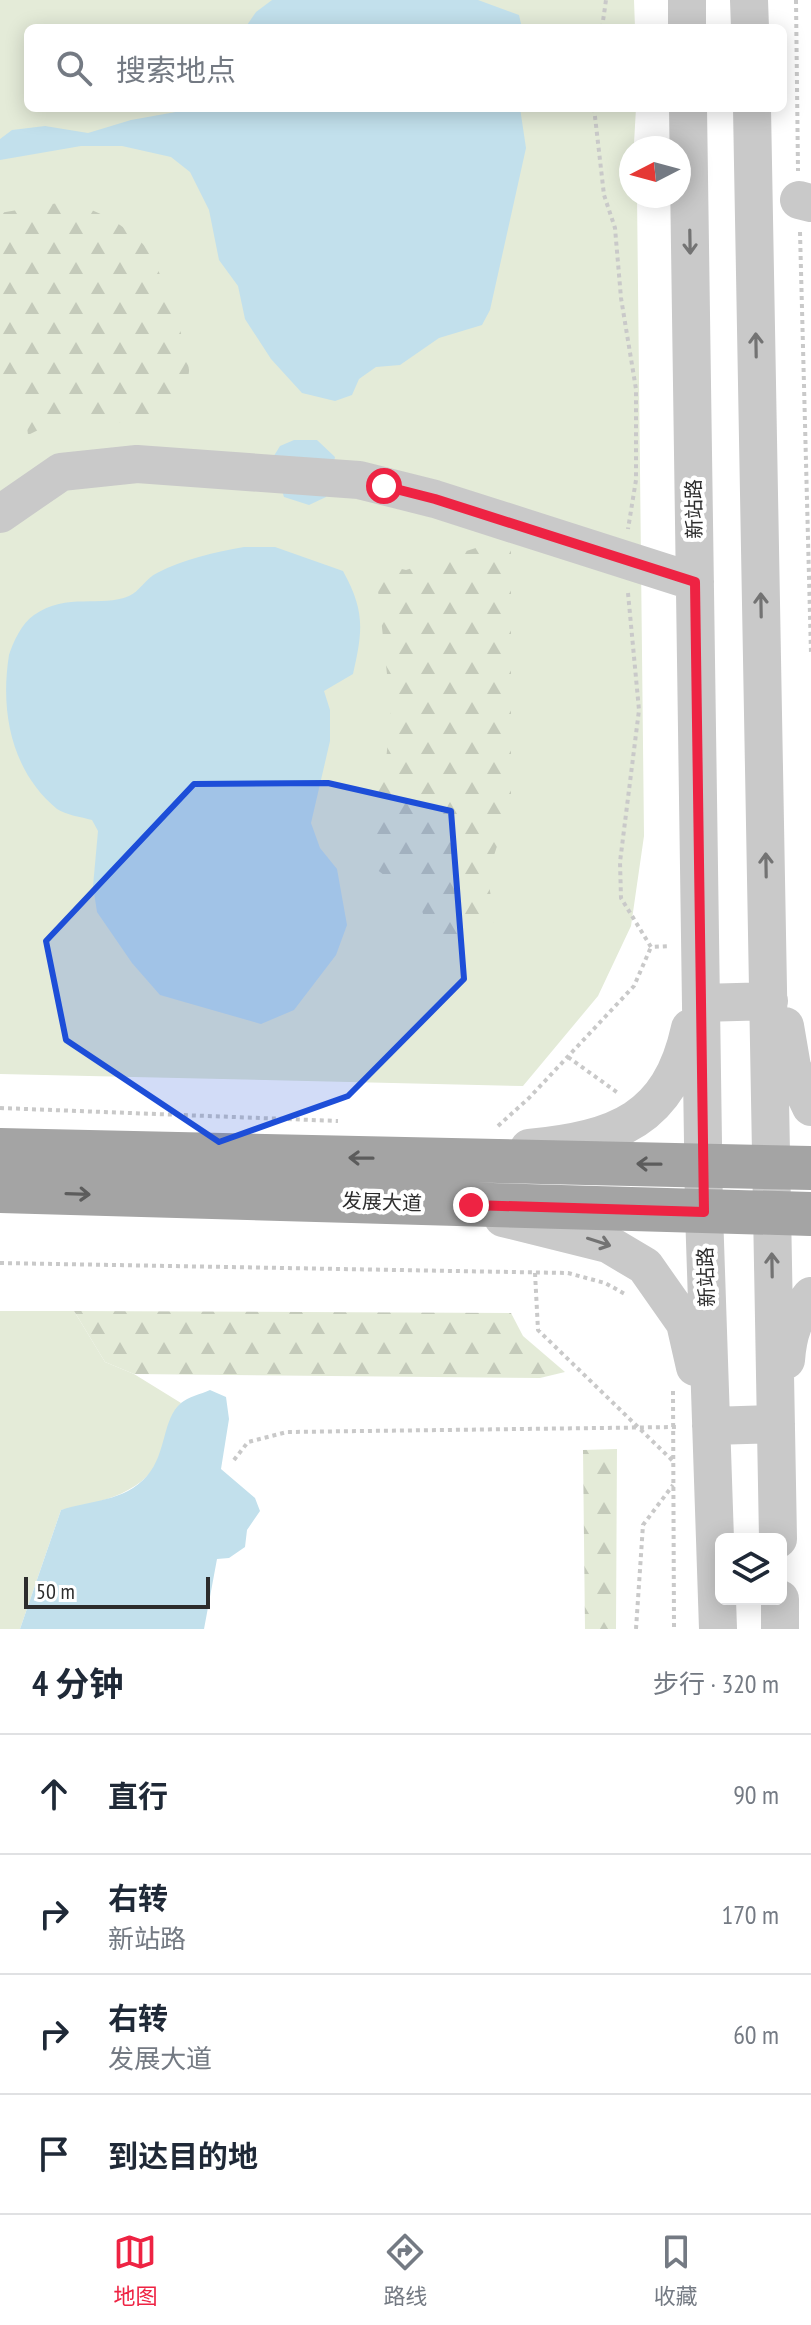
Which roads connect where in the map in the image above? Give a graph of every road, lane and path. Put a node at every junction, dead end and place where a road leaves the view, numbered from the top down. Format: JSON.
{"nodes":[{"id":1,"x":606,"y":0,"type":"edge"},
{"id":2,"x":687,"y":0,"type":"edge"},
{"id":3,"x":749,"y":0,"type":"edge"},
{"id":4,"x":796,"y":0,"type":"edge"},
{"id":5,"x":603,"y":24,"type":"edge"},
{"id":6,"x":687,"y":24,"type":"edge"},
{"id":7,"x":750,"y":24,"type":"edge"},
{"id":8,"x":688,"y":112,"type":"edge"},
{"id":9,"x":752,"y":112,"type":"edge"},
{"id":10,"x":805,"y":202,"type":"edge"},
{"id":11,"x":0,"y":514,"type":"edge"},
{"id":12,"x":695,"y":582,"type":"junction"},
{"id":13,"x":811,"y":653,"type":"edge"},
{"id":14,"x":686,"y":924,"type":"junction"},
{"id":15,"x":768,"y":930,"type":"junction"},
{"id":16,"x":672,"y":946,"type":"dead end"},
{"id":17,"x":651,"y":947,"type":"dead end"},
{"id":18,"x":769,"y":1001,"type":"junction"},
{"id":19,"x":701,"y":1003,"type":"junction"},
{"id":20,"x":568,"y":1057,"type":"junction"},
{"id":21,"x":621,"y":1096,"type":"dead end"},
{"id":22,"x":811,"y":1107,"type":"edge"},
{"id":23,"x":0,"y":1108,"type":"edge"},
{"id":24,"x":342,"y":1121,"type":"dead end"},
{"id":25,"x":512,"y":1127,"type":"dead end"},
{"id":26,"x":0,"y":1150,"type":"edge"},
{"id":27,"x":414,"y":1159,"type":"junction"},
{"id":28,"x":703,"y":1166,"type":"junction"},
{"id":29,"x":792,"y":1167,"type":"edge"},
{"id":30,"x":0,"y":1191,"type":"edge"},
{"id":31,"x":413,"y":1203,"type":"junction"},
{"id":32,"x":704,"y":1212,"type":"junction"},
{"id":33,"x":791,"y":1214,"type":"edge"},
{"id":34,"x":0,"y":1263,"type":"edge"},
{"id":35,"x":535,"y":1273,"type":"junction"},
{"id":36,"x":628,"y":1296,"type":"dead end"},
{"id":37,"x":811,"y":1296,"type":"edge"},
{"id":38,"x":673,"y":1390,"type":"dead end"},
{"id":39,"x":776,"y":1424,"type":"junction"},
{"id":40,"x":697,"y":1426,"type":"junction"},
{"id":41,"x":638,"y":1427,"type":"junction"},
{"id":42,"x":234,"y":1460,"type":"dead end"},
{"id":43,"x":675,"y":1463,"type":"junction"},
{"id":44,"x":674,"y":1483,"type":"junction"},
{"id":45,"x":778,"y":1521,"type":"edge"},
{"id":46,"x":780,"y":1605,"type":"edge"},
{"id":47,"x":636,"y":1629,"type":"edge"},
{"id":48,"x":674,"y":1629,"type":"edge"},
{"id":49,"x":718,"y":1629,"type":"edge"},
{"id":50,"x":780,"y":1629,"type":"edge"}],
"edges":[{"from":1,"to":5,"type":"path"},
{"from":2,"to":6,"type":"street"},
{"from":3,"to":7,"type":"street"},
{"from":4,"to":10,"type":"path"},
{"from":8,"to":12,"type":"street","name":"新站路","one_way":true},
{"from":15,"to":9,"type":"street","one_way":true},
{"from":10,"to":13,"type":"path"},
{"from":11,"to":12,"type":"street"},
{"from":12,"to":14,"type":"street","name":"新站路"},
{"from":14,"to":16,"type":"path"},
{"from":14,"to":19,"type":"street","name":"新站路"},
{"from":14,"to":27,"type":"street"},
{"from":15,"to":18,"type":"street"},
{"from":15,"to":22,"type":"street"},
{"from":17,"to":20,"type":"path"},
{"from":18,"to":19,"type":"street"},
{"from":18,"to":29,"type":"street"},
{"from":19,"to":28,"type":"street","name":"新站路"},
{"from":20,"to":21,"type":"path"},
{"from":20,"to":25,"type":"path"},
{"from":23,"to":24,"type":"path"},
{"from":27,"to":26,"type":"main road","one_way":true},
{"from":28,"to":27,"type":"main road","one_way":true},
{"from":28,"to":29,"type":"main road"},
{"from":28,"to":32,"type":"street","name":"新站路"},
{"from":29,"to":33,"type":"street"},
{"from":30,"to":31,"type":"main road","name":"发展大道","one_way":true},
{"from":31,"to":32,"type":"main road","name":"发展大道"},
{"from":31,"to":40,"type":"street","one_way":true},
{"from":32,"to":33,"type":"main road","name":"发展大道"},
{"from":32,"to":40,"type":"street","name":"新站路"},
{"from":39,"to":33,"type":"street","one_way":true},
{"from":34,"to":35,"type":"path"},
{"from":35,"to":36,"type":"path"},
{"from":35,"to":41,"type":"path"},
{"from":37,"to":45,"type":"street"},
{"from":38,"to":40,"type":"path"},
{"from":39,"to":40,"type":"street"},
{"from":39,"to":45,"type":"street"},
{"from":40,"to":41,"type":"path"},
{"from":40,"to":43,"type":"path"},
{"from":40,"to":49,"type":"street","name":"新站路"},
{"from":41,"to":42,"type":"path"},
{"from":41,"to":43,"type":"path"},
{"from":43,"to":44,"type":"path"},
{"from":44,"to":47,"type":"path"},
{"from":44,"to":48,"type":"path"},
{"from":46,"to":50,"type":"street"}]}
